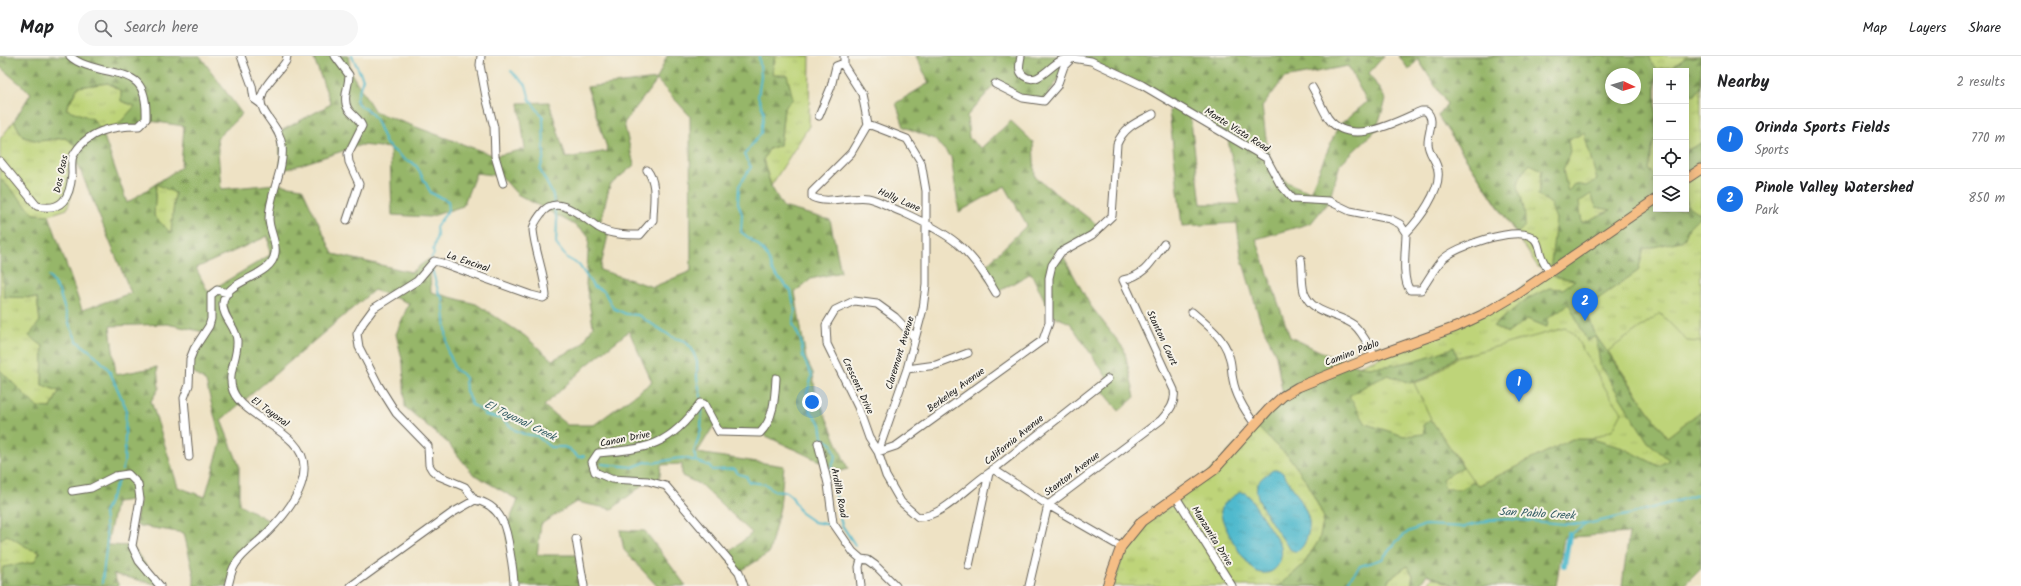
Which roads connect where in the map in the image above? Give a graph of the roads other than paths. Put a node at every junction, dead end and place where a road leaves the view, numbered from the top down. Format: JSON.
{"nodes":[{"id":1,"x":70,"y":56,"type":"edge"},
{"id":2,"x":241,"y":56,"type":"edge"},
{"id":3,"x":287,"y":56,"type":"edge"},
{"id":4,"x":335,"y":56,"type":"edge"},
{"id":5,"x":481,"y":56,"type":"edge"},
{"id":6,"x":1021,"y":56,"type":"edge"},
{"id":7,"x":1072,"y":58,"type":"junction"},
{"id":8,"x":844,"y":60,"type":"edge"},
{"id":9,"x":995,"y":84,"type":"dead end"},
{"id":10,"x":1312,"y":87,"type":"dead end"},
{"id":11,"x":261,"y":104,"type":"junction"},
{"id":12,"x":1153,"y":114,"type":"dead end"},
{"id":13,"x":819,"y":116,"type":"dead end"},
{"id":14,"x":868,"y":124,"type":"junction"},
{"id":15,"x":0,"y":161,"type":"edge"},
{"id":16,"x":1701,"y":169,"type":"edge"},
{"id":17,"x":647,"y":170,"type":"dead end"},
{"id":18,"x":1689,"y":177,"type":"edge"},
{"id":19,"x":503,"y":183,"type":"dead end"},
{"id":20,"x":1653,"y":201,"type":"edge"},
{"id":21,"x":347,"y":220,"type":"dead end"},
{"id":22,"x":927,"y":224,"type":"junction"},
{"id":23,"x":1406,"y":232,"type":"junction"},
{"id":24,"x":1164,"y":244,"type":"dead end"},
{"id":25,"x":1301,"y":259,"type":"dead end"},
{"id":26,"x":1550,"y":272,"type":"junction"},
{"id":27,"x":228,"y":293,"type":"junction"},
{"id":28,"x":996,"y":293,"type":"dead end"},
{"id":29,"x":1192,"y":312,"type":"dead end"},
{"id":30,"x":915,"y":338,"type":"junction"},
{"id":31,"x":968,"y":353,"type":"dead end"},
{"id":32,"x":1375,"y":356,"type":"junction"},
{"id":33,"x":907,"y":369,"type":"junction"},
{"id":34,"x":776,"y":378,"type":"dead end"},
{"id":35,"x":1108,"y":379,"type":"dead end"},
{"id":36,"x":1172,"y":407,"type":"joint"},
{"id":37,"x":1255,"y":424,"type":"junction"},
{"id":38,"x":818,"y":443,"type":"dead end"},
{"id":39,"x":878,"y":452,"type":"junction"},
{"id":40,"x":189,"y":457,"type":"dead end"},
{"id":41,"x":991,"y":471,"type":"junction"},
{"id":42,"x":72,"y":491,"type":"dead end"},
{"id":43,"x":1176,"y":497,"type":"junction"},
{"id":44,"x":475,"y":500,"type":"junction"},
{"id":45,"x":1048,"y":505,"type":"junction"},
{"id":46,"x":576,"y":539,"type":"dead end"},
{"id":47,"x":1120,"y":547,"type":"junction"},
{"id":48,"x":862,"y":559,"type":"junction"},
{"id":49,"x":969,"y":566,"type":"dead end"},
{"id":50,"x":160,"y":586,"type":"edge"},
{"id":51,"x":228,"y":586,"type":"edge"},
{"id":52,"x":351,"y":586,"type":"edge"},
{"id":53,"x":514,"y":586,"type":"edge"},
{"id":54,"x":584,"y":586,"type":"edge"},
{"id":55,"x":744,"y":586,"type":"edge"},
{"id":56,"x":861,"y":586,"type":"edge"},
{"id":57,"x":896,"y":586,"type":"edge"},
{"id":58,"x":1029,"y":586,"type":"edge"},
{"id":59,"x":1107,"y":586,"type":"edge"},
{"id":60,"x":1232,"y":586,"type":"edge"}],
"edges":[{"from":1,"to":15,"type":"street","name":"Dos Osos"},
{"from":2,"to":11,"type":"street"},
{"from":3,"to":11,"type":"street"},
{"from":4,"to":21,"type":"street"},
{"from":5,"to":19,"type":"street"},
{"from":6,"to":7,"type":"street"},
{"from":7,"to":9,"type":"street"},
{"from":7,"to":23,"type":"street","name":"Monte Vista Road"},
{"from":8,"to":13,"type":"street"},
{"from":8,"to":14,"type":"street"},
{"from":10,"to":23,"type":"street"},
{"from":11,"to":27,"type":"street"},
{"from":12,"to":39,"type":"street","name":"Berkeley Avenue"},
{"from":14,"to":22,"type":"street","name":"Claremont Avenue"},
{"from":14,"to":22,"type":"street","name":"Holly Lane"},
{"from":16,"to":18,"type":"main road"},
{"from":17,"to":44,"type":"street","name":"La Encinal"},
{"from":20,"to":26,"type":"main road","name":"Camino Pablo"},
{"from":22,"to":28,"type":"street","name":"Holly Lane"},
{"from":22,"to":30,"type":"street","name":"Claremont Avenue"},
{"from":23,"to":26,"type":"street"},
{"from":24,"to":36,"type":"street","name":"Stanton Court"},
{"from":25,"to":32,"type":"street"},
{"from":26,"to":32,"type":"main road","name":"Camino Pablo"},
{"from":27,"to":40,"type":"street"},
{"from":27,"to":51,"type":"street","name":"El Toyonal"},
{"from":29,"to":37,"type":"street"},
{"from":30,"to":33,"type":"street","name":"Claremont Avenue"},
{"from":30,"to":39,"type":"street","name":"Crescent Drive"},
{"from":31,"to":33,"type":"street"},
{"from":32,"to":37,"type":"main road","name":"Camino Pablo"},
{"from":33,"to":39,"type":"street","name":"Claremont Avenue"},
{"from":34,"to":55,"type":"street","name":"Canon Drive"},
{"from":35,"to":41,"type":"street","name":"California Avenue"},
{"from":36,"to":45,"type":"street","name":"Stanton Avenue"},
{"from":37,"to":43,"type":"main road","name":"Camino Pablo"},
{"from":38,"to":48,"type":"street","name":"Ardilla Road"},
{"from":39,"to":41,"type":"street"},
{"from":41,"to":45,"type":"street"},
{"from":41,"to":49,"type":"street","name":"California Avenue"},
{"from":42,"to":50,"type":"street"},
{"from":43,"to":47,"type":"main road","name":"Camino Pablo"},
{"from":43,"to":60,"type":"street","name":"Manzanita Drive"},
{"from":44,"to":52,"type":"street"},
{"from":44,"to":53,"type":"street"},
{"from":45,"to":47,"type":"street"},
{"from":45,"to":58,"type":"street","name":"Stanton Avenue"},
{"from":46,"to":54,"type":"street"},
{"from":47,"to":59,"type":"main road","name":"Camino Pablo"},
{"from":48,"to":56,"type":"street"},
{"from":48,"to":57,"type":"street","name":"Ardilla Road"}]}
